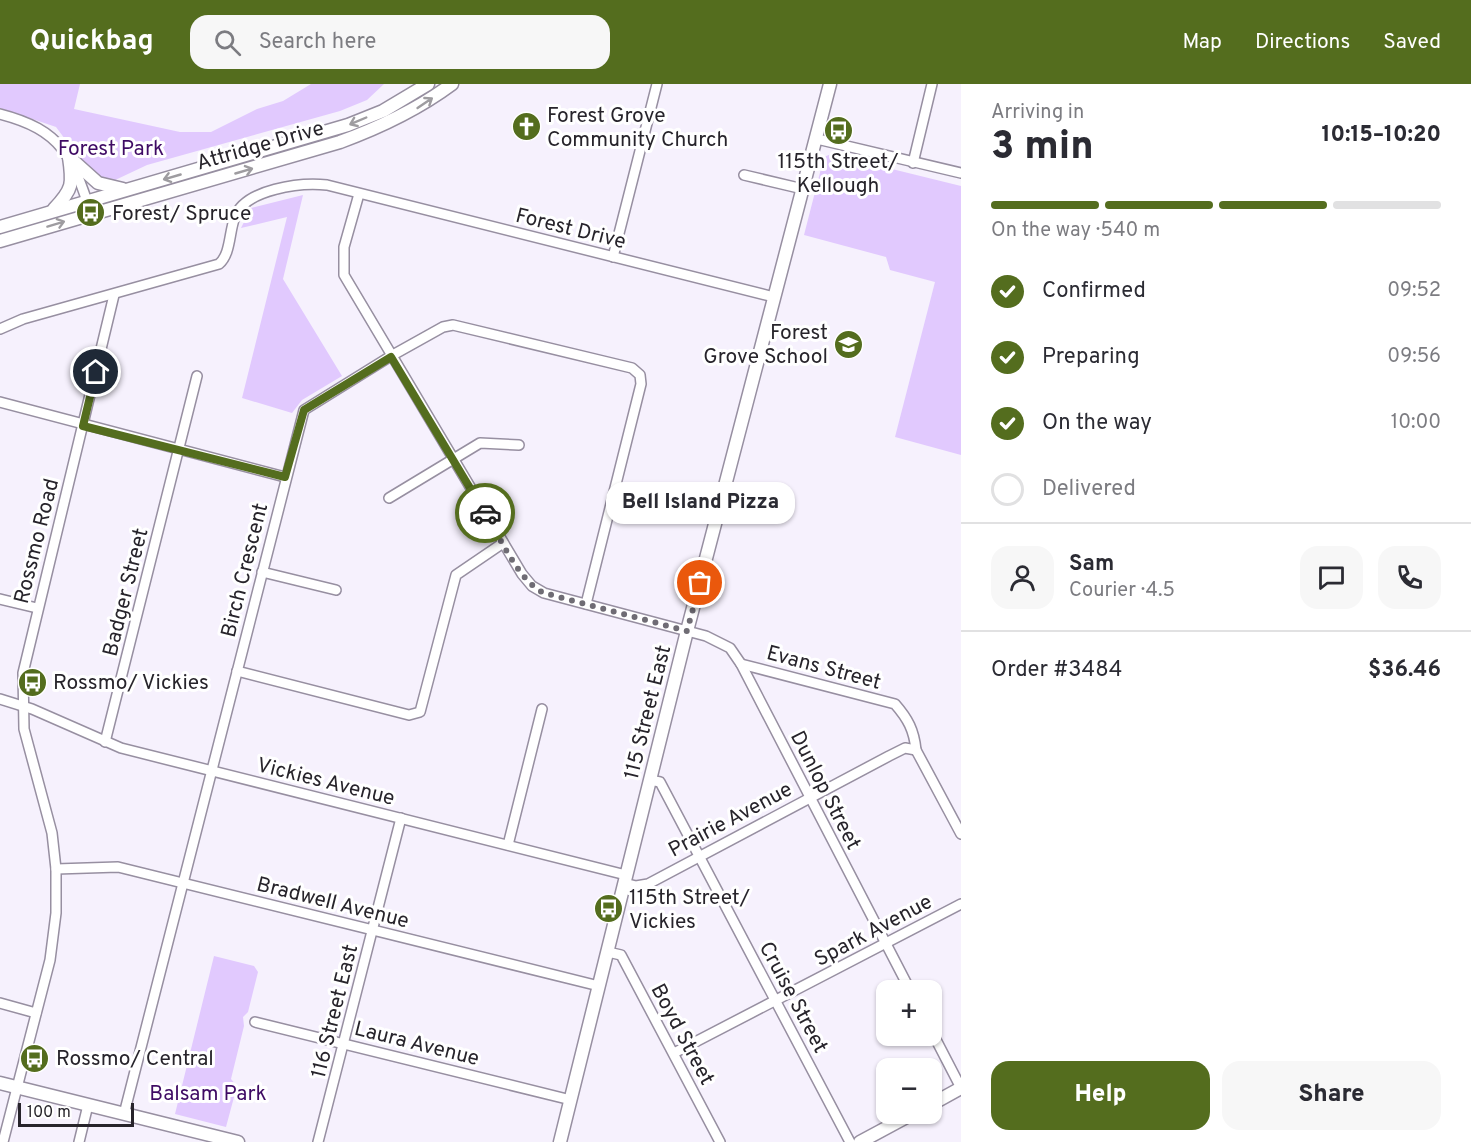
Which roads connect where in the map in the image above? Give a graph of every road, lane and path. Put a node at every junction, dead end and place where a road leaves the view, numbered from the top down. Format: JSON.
{"nodes":[{"id":1,"x":428,"y":84,"type":"edge"},
{"id":2,"x":452,"y":84,"type":"edge"},
{"id":3,"x":657,"y":84,"type":"edge"},
{"id":4,"x":830,"y":84,"type":"edge"},
{"id":5,"x":933,"y":84,"type":"edge"},
{"id":6,"x":0,"y":114,"type":"edge"},
{"id":7,"x":817,"y":139,"type":"junction"},
{"id":8,"x":69,"y":157,"type":"junction"},
{"id":9,"x":913,"y":163,"type":"junction"},
{"id":10,"x":961,"y":173,"type":"edge"},
{"id":11,"x":744,"y":175,"type":"dead end"},
{"id":12,"x":803,"y":189,"type":"junction"},
{"id":13,"x":127,"y":190,"type":"junction"},
{"id":14,"x":359,"y":194,"type":"junction"},
{"id":15,"x":87,"y":201,"type":"junction"},
{"id":16,"x":53,"y":211,"type":"junction"},
{"id":17,"x":91,"y":213,"type":"junction"},
{"id":18,"x":0,"y":227,"type":"edge"},
{"id":19,"x":0,"y":241,"type":"edge"},
{"id":20,"x":613,"y":257,"type":"junction"},
{"id":21,"x":114,"y":295,"type":"junction"},
{"id":22,"x":774,"y":297,"type":"junction"},
{"id":23,"x":0,"y":329,"type":"edge"},
{"id":24,"x":391,"y":357,"type":"junction"},
{"id":25,"x":197,"y":376,"type":"dead end"},
{"id":26,"x":0,"y":402,"type":"edge"},
{"id":27,"x":83,"y":426,"type":"junction"},
{"id":28,"x":519,"y":445,"type":"dead end"},
{"id":29,"x":179,"y":450,"type":"junction"},
{"id":30,"x":454,"y":460,"type":"junction"},
{"id":31,"x":285,"y":477,"type":"junction"},
{"id":32,"x":389,"y":498,"type":"dead end"},
{"id":33,"x":503,"y":543,"type":"junction"},
{"id":34,"x":262,"y":572,"type":"junction"},
{"id":35,"x":336,"y":590,"type":"dead end"},
{"id":36,"x":0,"y":599,"type":"edge"},
{"id":37,"x":586,"y":604,"type":"junction"},
{"id":38,"x":37,"y":608,"type":"junction"},
{"id":39,"x":687,"y":631,"type":"junction"},
{"id":40,"x":741,"y":664,"type":"junction"},
{"id":41,"x":237,"y":671,"type":"junction"},
{"id":42,"x":0,"y":699,"type":"edge"},
{"id":43,"x":23,"y":706,"type":"junction"},
{"id":44,"x":542,"y":709,"type":"dead end"},
{"id":45,"x":105,"y":742,"type":"junction"},
{"id":46,"x":916,"y":750,"type":"junction"},
{"id":47,"x":212,"y":771,"type":"junction"},
{"id":48,"x":650,"y":780,"type":"junction"},
{"id":49,"x":809,"y":798,"type":"junction"},
{"id":50,"x":401,"y":818,"type":"junction"},
{"id":51,"x":961,"y":834,"type":"edge"},
{"id":52,"x":508,"y":845,"type":"junction"},
{"id":53,"x":700,"y":854,"type":"junction"},
{"id":54,"x":56,"y":869,"type":"junction"},
{"id":55,"x":626,"y":879,"type":"junction"},
{"id":56,"x":183,"y":884,"type":"junction"},
{"id":57,"x":961,"y":904,"type":"edge"},
{"id":58,"x":373,"y":931,"type":"junction"},
{"id":59,"x":885,"y":943,"type":"junction"},
{"id":60,"x":608,"y":951,"type":"junction"},
{"id":61,"x":905,"y":980,"type":"edge"},
{"id":62,"x":599,"y":986,"type":"junction"},
{"id":63,"x":776,"y":1002,"type":"junction"},
{"id":64,"x":0,"y":1003,"type":"edge"},
{"id":65,"x":36,"y":1013,"type":"junction"},
{"id":66,"x":255,"y":1022,"type":"dead end"},
{"id":67,"x":345,"y":1044,"type":"junction"},
{"id":68,"x":939,"y":1046,"type":"edge"},
{"id":69,"x":674,"y":1053,"type":"junction"},
{"id":70,"x":0,"y":1083,"type":"edge"},
{"id":71,"x":17,"y":1087,"type":"junction"},
{"id":72,"x":961,"y":1088,"type":"edge"},
{"id":73,"x":942,"y":1098,"type":"edge"},
{"id":74,"x":571,"y":1100,"type":"junction"},
{"id":75,"x":88,"y":1105,"type":"junction"},
{"id":76,"x":124,"y":1114,"type":"junction"},
{"id":77,"x":894,"y":1124,"type":"edge"},
{"id":78,"x":3,"y":1142,"type":"edge"},
{"id":79,"x":78,"y":1142,"type":"edge"},
{"id":80,"x":238,"y":1142,"type":"edge"},
{"id":81,"x":318,"y":1142,"type":"edge"},
{"id":82,"x":560,"y":1142,"type":"edge"},
{"id":83,"x":720,"y":1142,"type":"edge"},
{"id":84,"x":850,"y":1142,"type":"edge"},
{"id":85,"x":860,"y":1142,"type":"edge"}],
"edges":[{"from":1,"to":13,"type":"main road","name":"Attridge Drive","one_way":true},
{"from":17,"to":2,"type":"main road","name":"Attridge Drive","one_way":true},
{"from":3,"to":20,"type":"street"},
{"from":4,"to":7,"type":"main road","name":"115 Street East"},
{"from":5,"to":9,"type":"street"},
{"from":6,"to":8,"type":"street"},
{"from":7,"to":9,"type":"street"},
{"from":7,"to":12,"type":"main road","name":"115 Street East"},
{"from":8,"to":13,"type":"main road"},
{"from":8,"to":15,"type":"street"},
{"from":8,"to":16,"type":"main road"},
{"from":9,"to":10,"type":"street"},
{"from":11,"to":12,"type":"street"},
{"from":12,"to":22,"type":"main road","name":"115 Street East"},
{"from":13,"to":15,"type":"main road","name":"Attridge Drive"},
{"from":14,"to":20,"type":"street","name":"Forest Drive"},
{"from":14,"to":21,"type":"street"},
{"from":14,"to":24,"type":"street","name":"Dunlop Street"},
{"from":15,"to":16,"type":"main road","name":"Attridge Drive"},
{"from":15,"to":17,"type":"street"},
{"from":16,"to":18,"type":"main road","name":"Attridge Drive"},
{"from":19,"to":17,"type":"main road","name":"Attridge Drive","one_way":true},
{"from":20,"to":22,"type":"street","name":"Forest Drive"},
{"from":21,"to":23,"type":"street"},
{"from":21,"to":27,"type":"street","name":"Rossmo Road"},
{"from":22,"to":39,"type":"main road","name":"115 Street East"},
{"from":24,"to":30,"type":"street","name":"Dunlop Street"},
{"from":24,"to":31,"type":"street","name":"Birch Crescent"},
{"from":24,"to":37,"type":"street","name":"Birch Crescent"},
{"from":25,"to":29,"type":"street","name":"Badger Street"},
{"from":26,"to":27,"type":"street"},
{"from":27,"to":29,"type":"street"},
{"from":27,"to":38,"type":"street","name":"Rossmo Road"},
{"from":28,"to":30,"type":"street"},
{"from":29,"to":31,"type":"street"},
{"from":29,"to":45,"type":"street","name":"Badger Street"},
{"from":30,"to":32,"type":"street"},
{"from":30,"to":33,"type":"street","name":"Dunlop Street"},
{"from":31,"to":34,"type":"street","name":"Birch Crescent"},
{"from":33,"to":37,"type":"street","name":"Dunlop Street"},
{"from":33,"to":41,"type":"street"},
{"from":34,"to":35,"type":"street"},
{"from":34,"to":41,"type":"street","name":"Birch Crescent"},
{"from":36,"to":38,"type":"street"},
{"from":37,"to":39,"type":"street","name":"Dunlop Street"},
{"from":38,"to":43,"type":"street","name":"Rossmo Road"},
{"from":39,"to":40,"type":"street","name":"Dunlop Street"},
{"from":39,"to":48,"type":"main road","name":"115 Street East"},
{"from":40,"to":46,"type":"street","name":"Evans Street"},
{"from":40,"to":49,"type":"street","name":"Dunlop Street"},
{"from":41,"to":47,"type":"street","name":"Birch Crescent"},
{"from":42,"to":43,"type":"street","name":"Vickies Avenue"},
{"from":43,"to":45,"type":"street","name":"Vickies Avenue"},
{"from":43,"to":54,"type":"street","name":"Rossmo Road"},
{"from":44,"to":52,"type":"street"},
{"from":45,"to":47,"type":"street","name":"Vickies Avenue"},
{"from":46,"to":49,"type":"street","name":"Prairie Avenue"},
{"from":46,"to":51,"type":"street","name":"Evans Street"},
{"from":47,"to":50,"type":"street","name":"Vickies Avenue"},
{"from":47,"to":56,"type":"street","name":"Birch Crescent"},
{"from":48,"to":53,"type":"street","name":"Cruise Street"},
{"from":48,"to":55,"type":"main road","name":"115 Street East"},
{"from":49,"to":53,"type":"street","name":"Prairie Avenue"},
{"from":49,"to":59,"type":"street","name":"Dunlop Street"},
{"from":50,"to":52,"type":"street","name":"Vickies Avenue"},
{"from":50,"to":58,"type":"street","name":"116 Street East"},
{"from":52,"to":55,"type":"street","name":"Vickies Avenue"},
{"from":53,"to":55,"type":"street","name":"Prairie Avenue"},
{"from":53,"to":63,"type":"street","name":"Cruise Street"},
{"from":54,"to":56,"type":"street","name":"Bradwell Avenue"},
{"from":54,"to":65,"type":"street","name":"Rossmo Road"},
{"from":55,"to":60,"type":"main road","name":"115 Street East"},
{"from":56,"to":58,"type":"street","name":"Bradwell Avenue"},
{"from":56,"to":76,"type":"street","name":"Birch Crescent"},
{"from":57,"to":59,"type":"street","name":"Spark Avenue"},
{"from":58,"to":62,"type":"street","name":"Bradwell Avenue"},
{"from":58,"to":67,"type":"street","name":"116 Street East"},
{"from":59,"to":61,"type":"street","name":"Dunlop Street"},
{"from":59,"to":63,"type":"street","name":"Spark Avenue"},
{"from":60,"to":62,"type":"main road","name":"115 Street East"},
{"from":60,"to":69,"type":"street","name":"Boyd Street"},
{"from":62,"to":74,"type":"main road","name":"115 Street East"},
{"from":63,"to":69,"type":"street","name":"Spark Avenue"},
{"from":63,"to":84,"type":"street","name":"Cruise Street"},
{"from":64,"to":65,"type":"street"},
{"from":65,"to":71,"type":"street","name":"Rossmo Road"},
{"from":66,"to":67,"type":"street","name":"Laura Avenue"},
{"from":67,"to":74,"type":"street","name":"Laura Avenue"},
{"from":67,"to":81,"type":"street","name":"116 Street East"},
{"from":68,"to":72,"type":"street"},
{"from":69,"to":83,"type":"street","name":"Boyd Street"},
{"from":70,"to":71,"type":"main road"},
{"from":71,"to":75,"type":"main road"},
{"from":71,"to":78,"type":"street","name":"Rossmo Road"},
{"from":72,"to":73,"type":"main road"},
{"from":74,"to":82,"type":"main road","name":"115 Street East"},
{"from":75,"to":76,"type":"main road"},
{"from":75,"to":79,"type":"street"},
{"from":76,"to":80,"type":"main road"},
{"from":77,"to":85,"type":"main road"}]}
